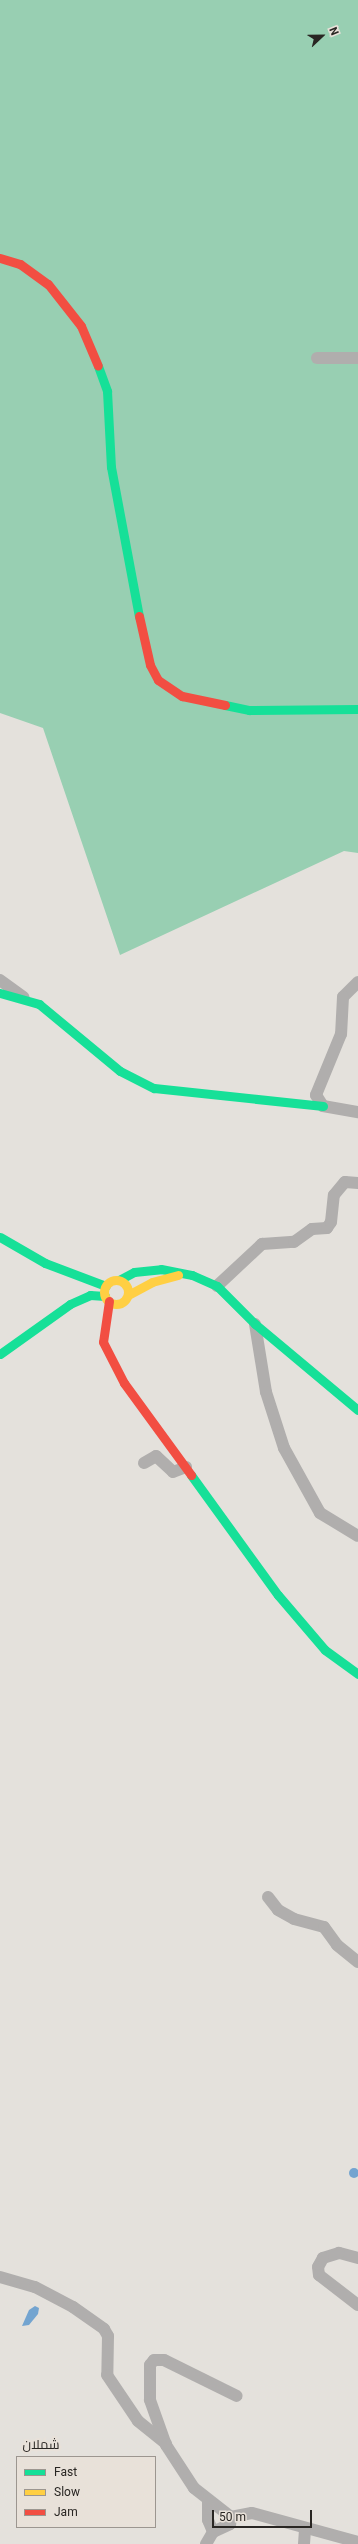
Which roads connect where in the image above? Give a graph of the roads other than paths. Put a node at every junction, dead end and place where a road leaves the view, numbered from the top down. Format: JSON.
{"nodes":[{"id":1,"x":0,"y":258,"type":"edge"},
{"id":2,"x":317,"y":358,"type":"dead end"},
{"id":3,"x":358,"y":358,"type":"edge"},
{"id":4,"x":358,"y":709,"type":"edge"},
{"id":5,"x":0,"y":980,"type":"edge"},
{"id":6,"x":358,"y":982,"type":"edge"},
{"id":7,"x":0,"y":993,"type":"edge"},
{"id":8,"x":24,"y":998,"type":"junction"},
{"id":9,"x":323,"y":1106,"type":"junction"},
{"id":10,"x":358,"y":1112,"type":"edge"},
{"id":11,"x":358,"y":1183,"type":"edge"},
{"id":12,"x":0,"y":1236,"type":"edge"},
{"id":13,"x":184,"y":1273,"type":"junction"},
{"id":14,"x":119,"y":1280,"type":"junction"},
{"id":15,"x":106,"y":1286,"type":"junction"},
{"id":16,"x":218,"y":1286,"type":"junction"},
{"id":17,"x":128,"y":1294,"type":"junction"},
{"id":18,"x":107,"y":1299,"type":"junction"},
{"id":19,"x":120,"y":1303,"type":"junction"},
{"id":20,"x":255,"y":1324,"type":"junction"},
{"id":21,"x":0,"y":1354,"type":"edge"},
{"id":22,"x":110,"y":1359,"type":"junction"},
{"id":23,"x":358,"y":1410,"type":"edge"},
{"id":24,"x":144,"y":1463,"type":"dead end"},
{"id":25,"x":186,"y":1467,"type":"junction"},
{"id":26,"x":358,"y":1536,"type":"edge"},
{"id":27,"x":358,"y":1674,"type":"edge"},
{"id":28,"x":268,"y":1897,"type":"dead end"},
{"id":29,"x":358,"y":1962,"type":"edge"},
{"id":30,"x":358,"y":2258,"type":"edge"},
{"id":31,"x":0,"y":2276,"type":"edge"},
{"id":32,"x":358,"y":2306,"type":"edge"},
{"id":33,"x":237,"y":2396,"type":"dead end"},
{"id":34,"x":166,"y":2445,"type":"junction"},
{"id":35,"x":208,"y":2501,"type":"junction"},
{"id":36,"x":231,"y":2517,"type":"junction"},
{"id":37,"x":305,"y":2530,"type":"junction"},
{"id":38,"x":213,"y":2532,"type":"junction"},
{"id":39,"x":358,"y":2542,"type":"edge"},
{"id":40,"x":206,"y":2544,"type":"edge"},
{"id":41,"x":304,"y":2544,"type":"edge"}],
"edges":[{"from":1,"to":4,"type":"street"},
{"from":2,"to":3,"type":"street"},
{"from":5,"to":8,"type":"street"},
{"from":6,"to":9,"type":"street"},
{"from":7,"to":8,"type":"street"},
{"from":8,"to":9,"type":"street"},
{"from":9,"to":10,"type":"street"},
{"from":11,"to":16,"type":"street"},
{"from":12,"to":15,"type":"street"},
{"from":13,"to":14,"type":"street"},
{"from":13,"to":16,"type":"street"},
{"from":13,"to":17,"type":"street"},
{"from":14,"to":15,"type":"street"},
{"from":14,"to":17,"type":"street"},
{"from":15,"to":18,"type":"street"},
{"from":16,"to":20,"type":"street"},
{"from":17,"to":19,"type":"street"},
{"from":18,"to":19,"type":"street"},
{"from":18,"to":21,"type":"street"},
{"from":18,"to":22,"type":"street"},
{"from":19,"to":22,"type":"street"},
{"from":20,"to":23,"type":"street"},
{"from":20,"to":26,"type":"street"},
{"from":22,"to":25,"type":"street"},
{"from":24,"to":25,"type":"street"},
{"from":25,"to":27,"type":"street"},
{"from":28,"to":29,"type":"street"},
{"from":30,"to":32,"type":"street"},
{"from":31,"to":34,"type":"street"},
{"from":33,"to":34,"type":"street"},
{"from":34,"to":35,"type":"street"},
{"from":35,"to":36,"type":"street"},
{"from":35,"to":38,"type":"street"},
{"from":36,"to":37,"type":"street"},
{"from":36,"to":38,"type":"street"},
{"from":37,"to":39,"type":"street"},
{"from":37,"to":41,"type":"street"},
{"from":38,"to":40,"type":"street"}]}
